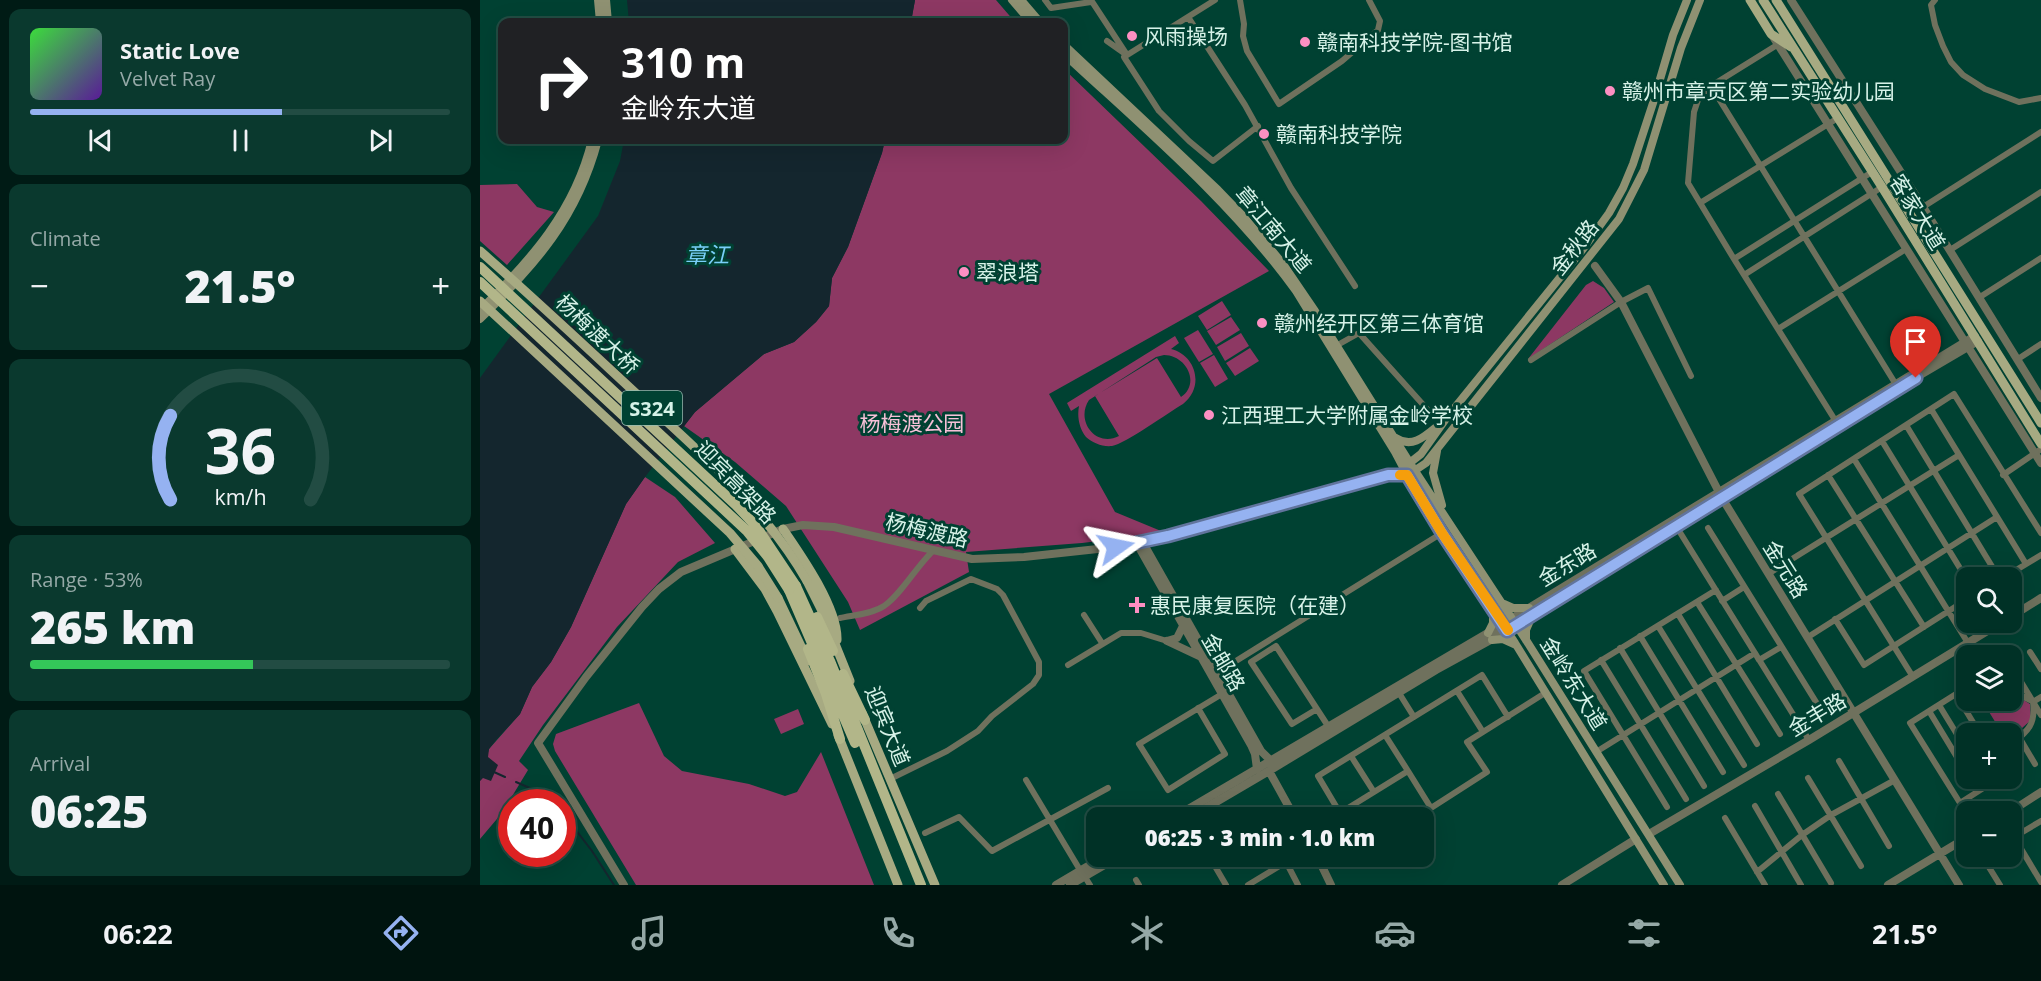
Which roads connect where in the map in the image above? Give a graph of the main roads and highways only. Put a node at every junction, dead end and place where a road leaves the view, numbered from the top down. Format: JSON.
{"nodes":[{"id":1,"x":598,"y":0,"type":"edge"},
{"id":2,"x":606,"y":0,"type":"edge"},
{"id":3,"x":1012,"y":0,"type":"edge"},
{"id":4,"x":1021,"y":0,"type":"edge"},
{"id":5,"x":1687,"y":0,"type":"edge"},
{"id":6,"x":1700,"y":0,"type":"edge"},
{"id":7,"x":1750,"y":0,"type":"edge"},
{"id":8,"x":1762,"y":0,"type":"edge"},
{"id":9,"x":1776,"y":0,"type":"edge"},
{"id":10,"x":1026,"y":12,"type":"junction"},
{"id":11,"x":600,"y":18,"type":"edge"},
{"id":12,"x":608,"y":18,"type":"edge"},
{"id":13,"x":1029,"y":18,"type":"edge"},
{"id":14,"x":1034,"y":18,"type":"edge"},
{"id":15,"x":1793,"y":48,"type":"junction"},
{"id":16,"x":1068,"y":49,"type":"edge"},
{"id":17,"x":1068,"y":58,"type":"edge"},
{"id":18,"x":591,"y":144,"type":"edge"},
{"id":19,"x":597,"y":144,"type":"edge"},
{"id":20,"x":1263,"y":243,"type":"junction"},
{"id":21,"x":480,"y":251,"type":"edge"},
{"id":22,"x":480,"y":267,"type":"edge"},
{"id":23,"x":480,"y":282,"type":"edge"},
{"id":24,"x":480,"y":295,"type":"edge"},
{"id":25,"x":487,"y":303,"type":"edge"},
{"id":26,"x":480,"y":310,"type":"edge"},
{"id":27,"x":480,"y":319,"type":"edge"},
{"id":28,"x":1334,"y":347,"type":"junction"},
{"id":29,"x":1448,"y":416,"type":"junction"},
{"id":30,"x":2041,"y":423,"type":"edge"},
{"id":31,"x":1394,"y":436,"type":"junction"},
{"id":32,"x":2041,"y":444,"type":"edge"},
{"id":33,"x":1437,"y":449,"type":"junction"},
{"id":34,"x":1409,"y":469,"type":"junction"},
{"id":35,"x":1446,"y":517,"type":"junction"},
{"id":36,"x":751,"y":529,"type":"junction"},
{"id":37,"x":783,"y":529,"type":"road end"},
{"id":38,"x":735,"y":549,"type":"road end"},
{"id":39,"x":792,"y":589,"type":"junction"},
{"id":40,"x":1502,"y":603,"type":"junction"},
{"id":41,"x":1491,"y":605,"type":"junction"},
{"id":42,"x":1526,"y":640,"type":"junction"},
{"id":43,"x":837,"y":645,"type":"junction"},
{"id":44,"x":1516,"y":645,"type":"junction"},
{"id":45,"x":826,"y":662,"type":"junction"},
{"id":46,"x":864,"y":720,"type":"junction"},
{"id":47,"x":840,"y":739,"type":"junction"},
{"id":48,"x":898,"y":885,"type":"edge"},
{"id":49,"x":913,"y":885,"type":"edge"},
{"id":50,"x":921,"y":885,"type":"edge"},
{"id":51,"x":935,"y":885,"type":"edge"},
{"id":52,"x":1664,"y":885,"type":"edge"},
{"id":53,"x":1680,"y":885,"type":"edge"}],
"edges":[{"from":1,"to":11,"type":"main road"},
{"from":2,"to":12,"type":"main road"},
{"from":3,"to":10,"type":"main road"},
{"from":4,"to":10,"type":"main road"},
{"from":5,"to":29,"type":"main road","name":"金秋路"},
{"from":6,"to":33,"type":"main road","name":"金秋路"},
{"from":7,"to":15,"type":"main road"},
{"from":8,"to":15,"type":"main road","name":"客家大道"},
{"from":9,"to":30,"type":"main road","name":"客家大道"},
{"from":10,"to":13,"type":"main road"},
{"from":10,"to":14,"type":"main road"},
{"from":15,"to":32,"type":"main road","name":"客家大道"},
{"from":16,"to":20,"type":"main road","name":"章江南大道"},
{"from":17,"to":20,"type":"main road","name":"章江南大道"},
{"from":18,"to":25,"type":"main road"},
{"from":19,"to":25,"type":"main road"},
{"from":20,"to":28,"type":"main road","name":"章江南大道"},
{"from":21,"to":39,"type":"main road","name":"杨梅渡大桥","number":"S324","bridge":true},
{"from":22,"to":36,"type":"highway","name":"迎宾高架路","bridge":true},
{"from":23,"to":36,"type":"highway","name":"迎宾高架路","bridge":true},
{"from":24,"to":25,"type":"main road"},
{"from":25,"to":26,"type":"main road"},
{"from":25,"to":27,"type":"main road"},
{"from":25,"to":39,"type":"main road","number":"S324","bridge":true},
{"from":28,"to":31,"type":"main road","name":"章江南大道"},
{"from":28,"to":34,"type":"main road","name":"章江南大道"},
{"from":29,"to":31,"type":"main road"},
{"from":29,"to":34,"type":"main road","name":"金秋路"},
{"from":31,"to":34,"type":"main road","name":"章江南大道"},
{"from":33,"to":34,"type":"main road","name":"金秋路"},
{"from":33,"to":35,"type":"main road"},
{"from":34,"to":35,"type":"main road","name":"金岭东大道"},
{"from":34,"to":41,"type":"main road","name":"金岭东大道"},
{"from":35,"to":40,"type":"main road","name":"金岭东大道"},
{"from":36,"to":39,"type":"highway","bridge":true},
{"from":36,"to":39,"type":"highway","bridge":true},
{"from":37,"to":43,"type":"main road"},
{"from":38,"to":47,"type":"main road"},
{"from":39,"to":43,"type":"main road","name":"迎宾大道","number":"S324"},
{"from":39,"to":45,"type":"highway"},
{"from":39,"to":46,"type":"highway"},
{"from":39,"to":47,"type":"highway"},
{"from":40,"to":42,"type":"main road","name":"金岭东大道"},
{"from":40,"to":42,"type":"main road"},
{"from":41,"to":44,"type":"main road","name":"金岭东大道"},
{"from":41,"to":44,"type":"main road"},
{"from":42,"to":53,"type":"main road","name":"金岭东大道"},
{"from":43,"to":46,"type":"main road","name":"迎宾大道","number":"S324"},
{"from":44,"to":52,"type":"main road","name":"金岭东大道"},
{"from":45,"to":49,"type":"highway"},
{"from":45,"to":50,"type":"highway"},
{"from":46,"to":51,"type":"main road","name":"迎宾大道","number":"S324"},
{"from":47,"to":48,"type":"main road"}]}
